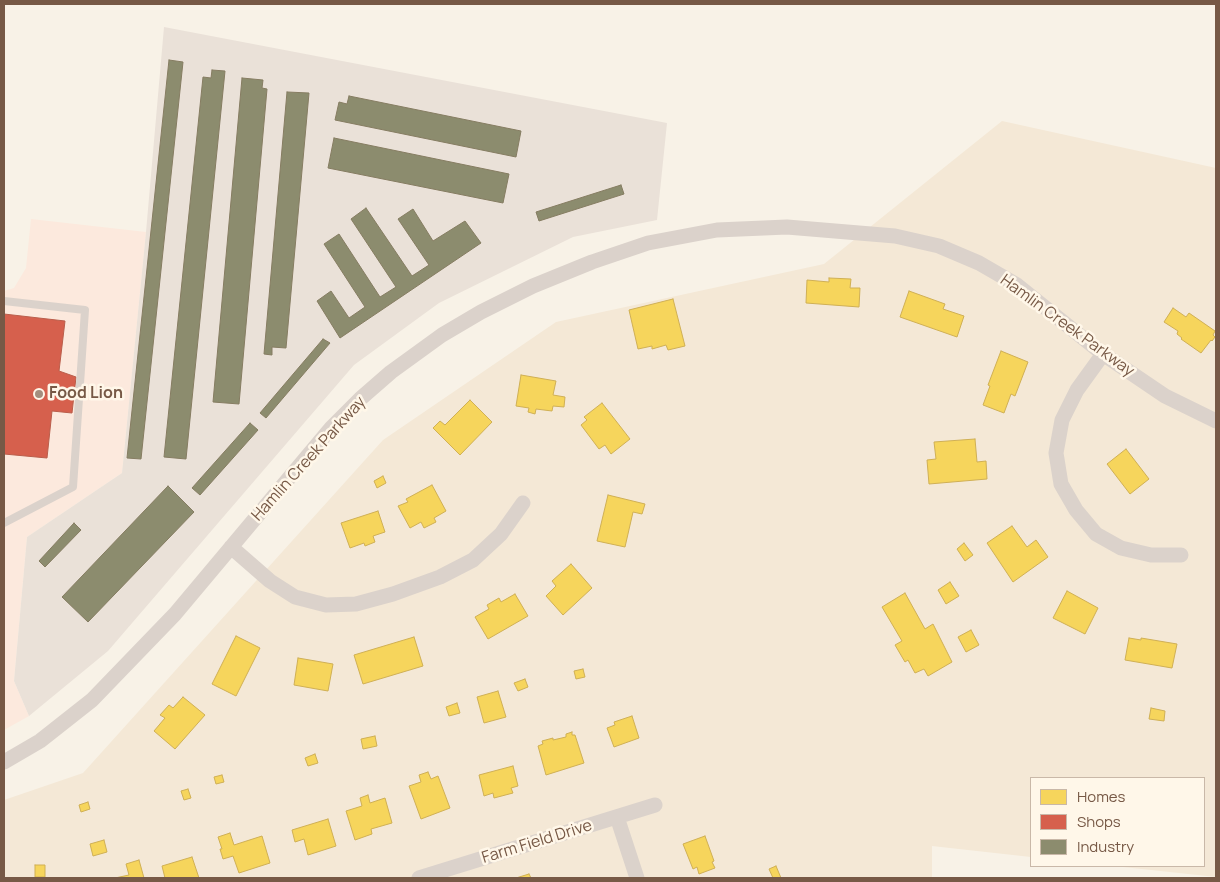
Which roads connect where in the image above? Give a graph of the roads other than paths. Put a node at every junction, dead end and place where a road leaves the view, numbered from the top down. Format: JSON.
{"nodes":[{"id":1,"x":4,"y":301,"type":"edge"},
{"id":2,"x":1103,"y":354,"type":"junction"},
{"id":3,"x":1216,"y":421,"type":"edge"},
{"id":4,"x":523,"y":503,"type":"dead end"},
{"id":5,"x":4,"y":523,"type":"edge"},
{"id":6,"x":231,"y":547,"type":"junction"},
{"id":7,"x":1180,"y":555,"type":"dead end"},
{"id":8,"x":4,"y":762,"type":"edge"},
{"id":9,"x":655,"y":805,"type":"dead end"},
{"id":10,"x":617,"y":817,"type":"junction"},
{"id":11,"x":419,"y":878,"type":"edge"},
{"id":12,"x":637,"y":878,"type":"edge"}],
"edges":[{"from":1,"to":5,"type":"lane"},
{"from":2,"to":3,"type":"street","name":"Hamlin Creek Parkway"},
{"from":2,"to":6,"type":"street","name":"Hamlin Creek Parkway"},
{"from":2,"to":7,"type":"street"},
{"from":4,"to":6,"type":"street"},
{"from":6,"to":8,"type":"street","name":"Hamlin Creek Parkway"},
{"from":9,"to":10,"type":"street","name":"Farm Field Drive"},
{"from":10,"to":11,"type":"street","name":"Farm Field Drive"},
{"from":10,"to":12,"type":"street"}]}
